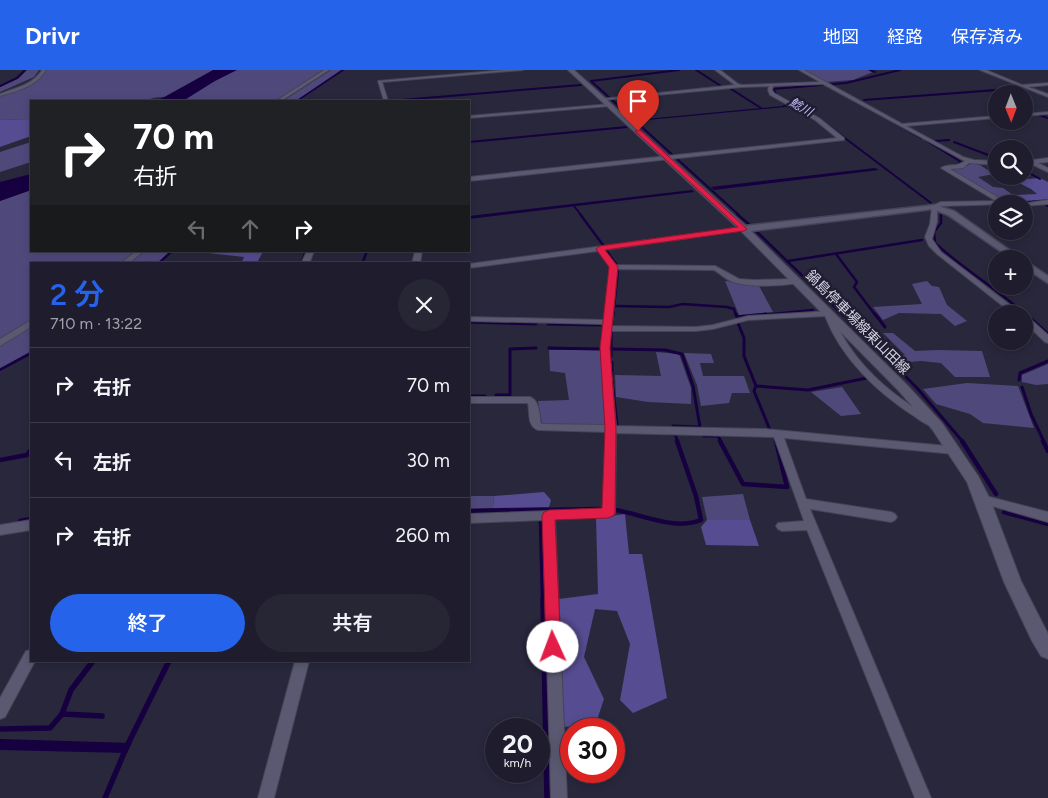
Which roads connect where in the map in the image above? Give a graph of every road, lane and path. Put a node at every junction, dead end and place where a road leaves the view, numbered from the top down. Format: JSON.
{"nodes":[{"id":1,"x":44,"y":70,"type":"edge"},
{"id":2,"x":327,"y":70,"type":"edge"},
{"id":3,"x":521,"y":70,"type":"edge"},
{"id":4,"x":571,"y":70,"type":"edge"},
{"id":5,"x":717,"y":70,"type":"edge"},
{"id":6,"x":801,"y":70,"type":"edge"},
{"id":7,"x":982,"y":70,"type":"edge"},
{"id":8,"x":827,"y":84,"type":"junction"},
{"id":9,"x":1048,"y":84,"type":"edge"},
{"id":10,"x":1020,"y":85,"type":"edge"},
{"id":11,"x":1033,"y":85,"type":"edge"},
{"id":12,"x":742,"y":86,"type":"junction"},
{"id":13,"x":771,"y":86,"type":"junction"},
{"id":14,"x":1033,"y":90,"type":"edge"},
{"id":15,"x":0,"y":95,"type":"edge"},
{"id":16,"x":1048,"y":96,"type":"edge"},
{"id":17,"x":280,"y":100,"type":"edge"},
{"id":18,"x":386,"y":100,"type":"edge"},
{"id":19,"x":608,"y":100,"type":"junction"},
{"id":20,"x":1048,"y":113,"type":"edge"},
{"id":21,"x":1033,"y":114,"type":"edge"},
{"id":22,"x":470,"y":117,"type":"edge"},
{"id":23,"x":988,"y":118,"type":"edge"},
{"id":24,"x":901,"y":125,"type":"junction"},
{"id":25,"x":673,"y":157,"type":"junction"},
{"id":26,"x":1048,"y":160,"type":"edge"},
{"id":27,"x":968,"y":161,"type":"junction"},
{"id":28,"x":988,"y":162,"type":"edge"},
{"id":29,"x":1033,"y":162,"type":"edge"},
{"id":30,"x":1033,"y":162,"type":"edge"},
{"id":31,"x":1048,"y":170,"type":"edge"},
{"id":32,"x":470,"y":179,"type":"edge"},
{"id":33,"x":988,"y":195,"type":"edge"},
{"id":34,"x":1048,"y":202,"type":"edge"},
{"id":35,"x":1033,"y":203,"type":"edge"},
{"id":36,"x":988,"y":204,"type":"edge"},
{"id":37,"x":934,"y":207,"type":"junction"},
{"id":38,"x":744,"y":229,"type":"junction"},
{"id":39,"x":600,"y":249,"type":"junction"},
{"id":40,"x":1005,"y":250,"type":"edge"},
{"id":41,"x":139,"y":252,"type":"edge"},
{"id":42,"x":126,"y":262,"type":"edge"},
{"id":43,"x":470,"y":266,"type":"edge"},
{"id":44,"x":614,"y":267,"type":"junction"},
{"id":45,"x":1033,"y":269,"type":"edge"},
{"id":46,"x":1048,"y":280,"type":"edge"},
{"id":47,"x":796,"y":281,"type":"junction"},
{"id":48,"x":1006,"y":305,"type":"edge"},
{"id":49,"x":828,"y":313,"type":"junction"},
{"id":50,"x":470,"y":319,"type":"edge"},
{"id":51,"x":30,"y":325,"type":"edge"},
{"id":52,"x":606,"y":325,"type":"junction"},
{"id":53,"x":1033,"y":326,"type":"edge"},
{"id":54,"x":1048,"y":340,"type":"edge"},
{"id":55,"x":0,"y":343,"type":"edge"},
{"id":56,"x":470,"y":400,"type":"edge"},
{"id":57,"x":610,"y":428,"type":"junction"},
{"id":58,"x":778,"y":435,"type":"junction"},
{"id":59,"x":954,"y":450,"type":"junction"},
{"id":60,"x":982,"y":499,"type":"junction"},
{"id":61,"x":802,"y":503,"type":"junction"},
{"id":62,"x":549,"y":516,"type":"junction"},
{"id":63,"x":891,"y":517,"type":"dead end"},
{"id":64,"x":470,"y":518,"type":"edge"},
{"id":65,"x":1048,"y":518,"type":"edge"},
{"id":66,"x":30,"y":524,"type":"edge"},
{"id":67,"x":811,"y":525,"type":"junction"},
{"id":68,"x":782,"y":526,"type":"dead end"},
{"id":69,"x":0,"y":530,"type":"edge"},
{"id":70,"x":1048,"y":650,"type":"edge"},
{"id":71,"x":30,"y":658,"type":"edge"},
{"id":72,"x":302,"y":662,"type":"edge"},
{"id":73,"x":0,"y":712,"type":"edge"},
{"id":74,"x":266,"y":798,"type":"edge"},
{"id":75,"x":559,"y":798,"type":"edge"},
{"id":76,"x":923,"y":798,"type":"edge"}],
"edges":[{"from":1,"to":15,"type":"street"},
{"from":2,"to":17,"type":"street"},
{"from":3,"to":18,"type":"street"},
{"from":4,"to":19,"type":"main road","name":"鍋島停車場線東山田線"},
{"from":5,"to":12,"type":"street"},
{"from":6,"to":8,"type":"street"},
{"from":7,"to":10,"type":"street"},
{"from":8,"to":13,"type":"street"},
{"from":8,"to":24,"type":"street"},
{"from":9,"to":11,"type":"street"},
{"from":12,"to":13,"type":"street"},
{"from":12,"to":19,"type":"street"},
{"from":13,"to":25,"type":"street"},
{"from":14,"to":16,"type":"street"},
{"from":19,"to":22,"type":"street"},
{"from":19,"to":25,"type":"main road","name":"鍋島停車場線東山田線"},
{"from":20,"to":21,"type":"street"},
{"from":23,"to":24,"type":"street"},
{"from":24,"to":27,"type":"street"},
{"from":25,"to":32,"type":"street"},
{"from":25,"to":38,"type":"main road","name":"鍋島停車場線東山田線"},
{"from":26,"to":29,"type":"street"},
{"from":27,"to":28,"type":"street"},
{"from":27,"to":33,"type":"street"},
{"from":30,"to":31,"type":"street"},
{"from":34,"to":35,"type":"street"},
{"from":36,"to":37,"type":"street"},
{"from":37,"to":38,"type":"street"},
{"from":37,"to":40,"type":"street"},
{"from":37,"to":48,"type":"street"},
{"from":38,"to":39,"type":"street"},
{"from":38,"to":47,"type":"main road","name":"鍋島停車場線東山田線"},
{"from":39,"to":43,"type":"street"},
{"from":39,"to":44,"type":"street"},
{"from":41,"to":42,"type":"street"},
{"from":44,"to":47,"type":"street"},
{"from":44,"to":52,"type":"street"},
{"from":45,"to":46,"type":"street"},
{"from":47,"to":49,"type":"main road","name":"鍋島停車場線東山田線"},
{"from":49,"to":52,"type":"street"},
{"from":49,"to":59,"type":"main road","name":"鍋島停車場線東山田線"},
{"from":50,"to":52,"type":"street"},
{"from":51,"to":55,"type":"street"},
{"from":52,"to":57,"type":"street"},
{"from":53,"to":54,"type":"street"},
{"from":56,"to":57,"type":"street"},
{"from":57,"to":58,"type":"street"},
{"from":57,"to":62,"type":"street"},
{"from":58,"to":59,"type":"street"},
{"from":58,"to":61,"type":"street"},
{"from":59,"to":60,"type":"main road","name":"鍋島停車場線東山田線"},
{"from":60,"to":65,"type":"street"},
{"from":60,"to":70,"type":"main road","name":"鍋島停車場線東山田線"},
{"from":61,"to":63,"type":"street"},
{"from":61,"to":67,"type":"street"},
{"from":62,"to":64,"type":"street"},
{"from":62,"to":75,"type":"street"},
{"from":66,"to":69,"type":"street"},
{"from":67,"to":68,"type":"street"},
{"from":67,"to":76,"type":"street"},
{"from":71,"to":73,"type":"street"},
{"from":72,"to":74,"type":"street"}]}
